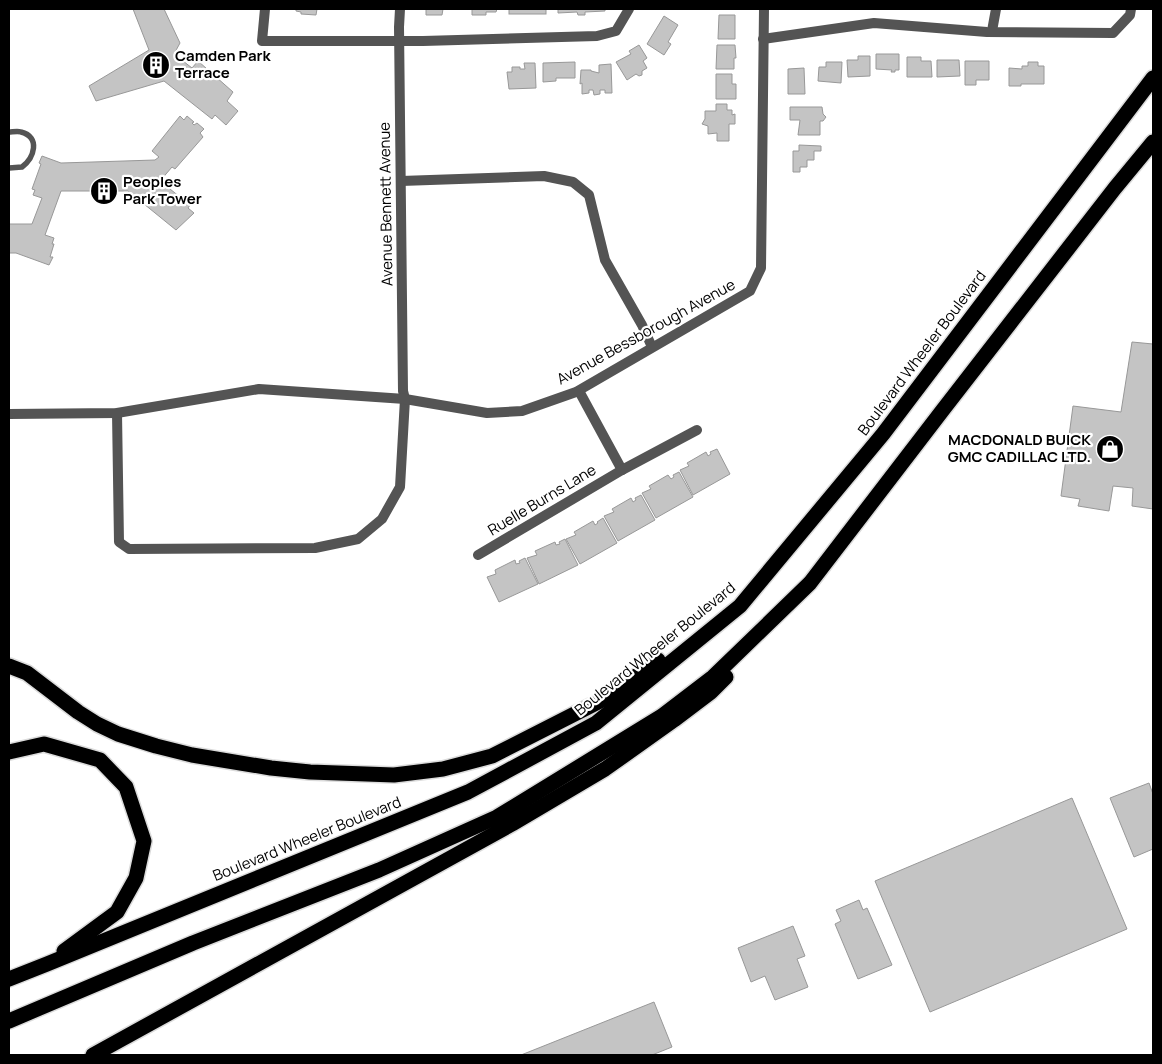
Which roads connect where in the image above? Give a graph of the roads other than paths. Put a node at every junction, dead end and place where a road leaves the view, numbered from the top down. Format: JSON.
{"nodes":[{"id":1,"x":265,"y":9,"type":"edge"},
{"id":2,"x":400,"y":9,"type":"edge"},
{"id":3,"x":629,"y":9,"type":"edge"},
{"id":4,"x":764,"y":9,"type":"edge"},
{"id":5,"x":996,"y":9,"type":"edge"},
{"id":6,"x":1131,"y":9,"type":"edge"},
{"id":7,"x":992,"y":31,"type":"junction"},
{"id":8,"x":763,"y":39,"type":"junction"},
{"id":9,"x":399,"y":40,"type":"junction"},
{"id":10,"x":1153,"y":78,"type":"edge"},
{"id":11,"x":9,"y":132,"type":"edge"},
{"id":12,"x":1153,"y":142,"type":"edge"},
{"id":13,"x":9,"y":168,"type":"edge"},
{"id":14,"x":401,"y":181,"type":"junction"},
{"id":15,"x":652,"y":347,"type":"junction"},
{"id":16,"x":579,"y":390,"type":"junction"},
{"id":17,"x":405,"y":399,"type":"junction"},
{"id":18,"x":117,"y":413,"type":"junction"},
{"id":19,"x":9,"y":414,"type":"edge"},
{"id":20,"x":696,"y":430,"type":"dead end"},
{"id":21,"x":622,"y":470,"type":"junction"},
{"id":22,"x":478,"y":555,"type":"dead end"},
{"id":23,"x":769,"y":572,"type":"junction"},
{"id":24,"x":810,"y":583,"type":"junction"},
{"id":25,"x":9,"y":666,"type":"edge"},
{"id":26,"x":9,"y":752,"type":"edge"},
{"id":27,"x":47,"y":964,"type":"junction"},
{"id":28,"x":9,"y":978,"type":"edge"},
{"id":29,"x":9,"y":1021,"type":"edge"},
{"id":30,"x":93,"y":1055,"type":"edge"}],
"edges":[{"from":1,"to":9,"type":"street"},
{"from":2,"to":9,"type":"street","name":"Avenue Bennett Avenue"},
{"from":3,"to":9,"type":"street"},
{"from":4,"to":8,"type":"street","name":"Avenue Bessborough Avenue"},
{"from":5,"to":7,"type":"street"},
{"from":6,"to":7,"type":"street"},
{"from":7,"to":8,"type":"street"},
{"from":8,"to":15,"type":"street","name":"Avenue Bessborough Avenue"},
{"from":9,"to":14,"type":"street","name":"Avenue Bennett Avenue"},
{"from":10,"to":23,"type":"highway","name":"Boulevard Wheeler Boulevard"},
{"from":11,"to":13,"type":"lane"},
{"from":12,"to":24,"type":"highway"},
{"from":14,"to":15,"type":"street"},
{"from":14,"to":17,"type":"street","name":"Avenue Bennett Avenue"},
{"from":15,"to":16,"type":"street","name":"Avenue Bessborough Avenue"},
{"from":16,"to":17,"type":"street","name":"Avenue Bessborough Avenue"},
{"from":16,"to":21,"type":"street"},
{"from":17,"to":18,"type":"street","name":"Avenue Bessborough Avenue"},
{"from":17,"to":18,"type":"street","name":"Avenue Bennett Avenue"},
{"from":18,"to":19,"type":"street","name":"Avenue Bessborough Avenue"},
{"from":20,"to":21,"type":"street","name":"Ruelle Burns Lane"},
{"from":21,"to":22,"type":"street","name":"Ruelle Burns Lane"},
{"from":23,"to":25,"type":"highway"},
{"from":23,"to":27,"type":"highway","name":"Boulevard Wheeler Boulevard"},
{"from":24,"to":29,"type":"highway"},
{"from":24,"to":30,"type":"highway"},
{"from":26,"to":27,"type":"highway"},
{"from":27,"to":28,"type":"highway","name":"Boulevard Wheeler Boulevard"}]}
